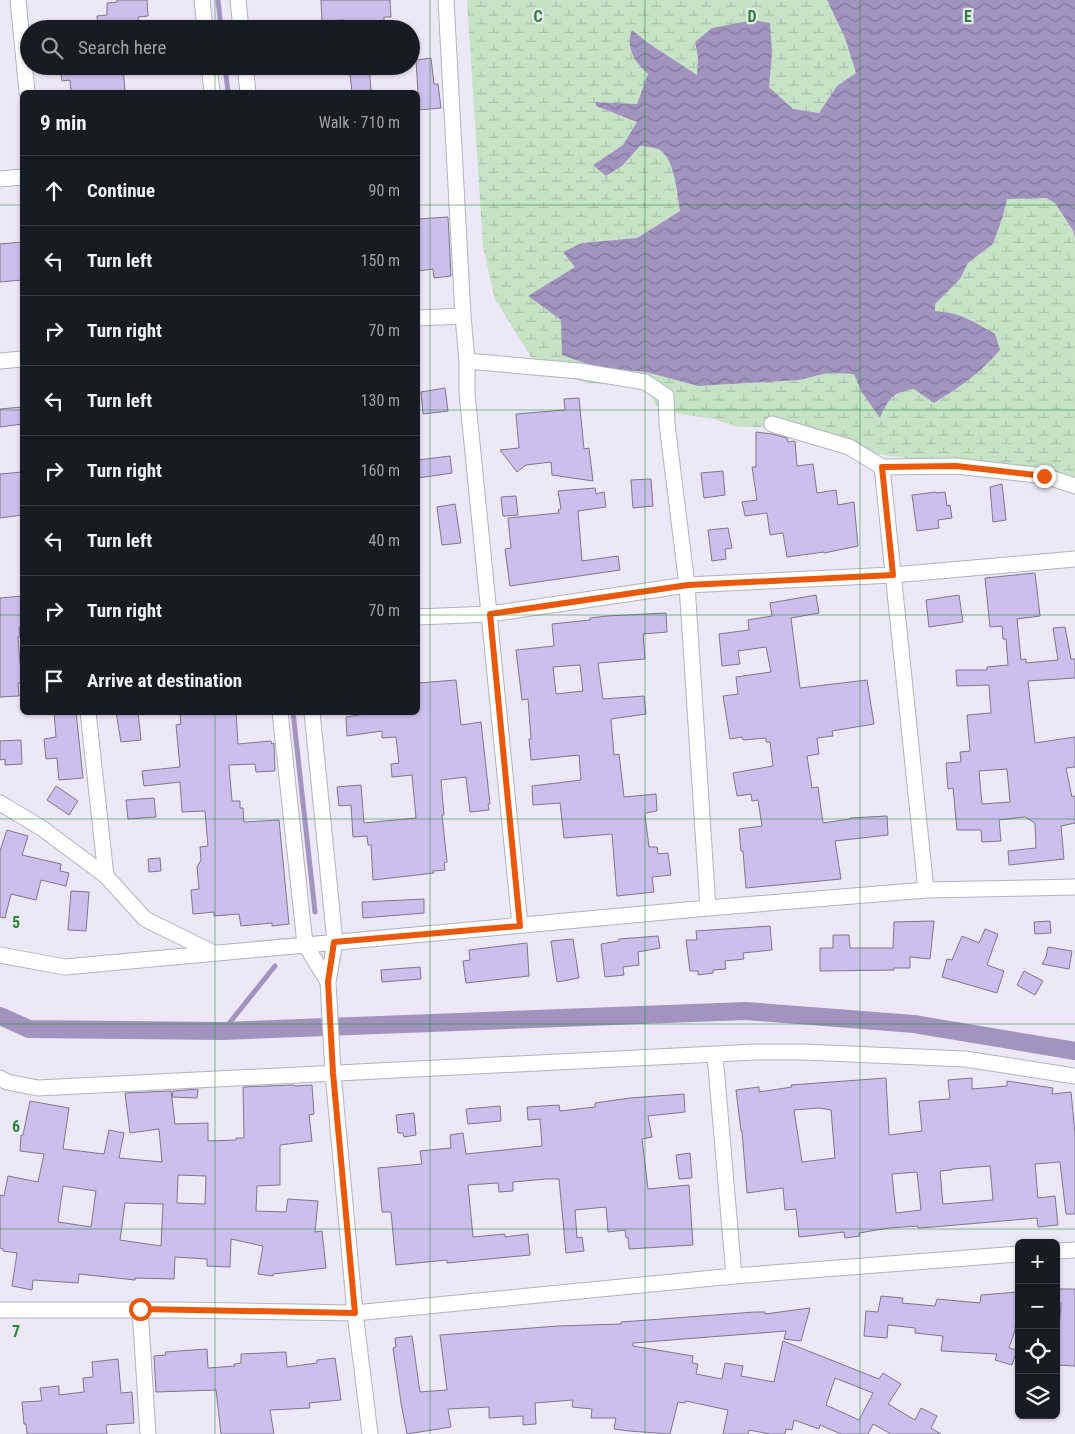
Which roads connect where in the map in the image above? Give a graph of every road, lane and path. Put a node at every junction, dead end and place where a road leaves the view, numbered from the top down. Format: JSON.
{"nodes":[{"id":1,"x":18,"y":0,"type":"edge"},
{"id":2,"x":202,"y":0,"type":"edge"},
{"id":3,"x":238,"y":0,"type":"edge"},
{"id":4,"x":446,"y":0,"type":"edge"},
{"id":5,"x":20,"y":20,"type":"edge"},
{"id":6,"x":204,"y":20,"type":"edge"},
{"id":7,"x":240,"y":20,"type":"edge"},
{"id":8,"x":25,"y":75,"type":"edge"},
{"id":9,"x":210,"y":75,"type":"edge"},
{"id":10,"x":246,"y":75,"type":"edge"},
{"id":11,"x":27,"y":90,"type":"edge"},
{"id":12,"x":212,"y":90,"type":"edge"},
{"id":13,"x":248,"y":90,"type":"edge"},
{"id":14,"x":20,"y":177,"type":"edge"},
{"id":15,"x":0,"y":179,"type":"edge"},
{"id":16,"x":463,"y":316,"type":"junction"},
{"id":17,"x":420,"y":318,"type":"edge"},
{"id":18,"x":20,"y":359,"type":"edge"},
{"id":19,"x":0,"y":361,"type":"edge"},
{"id":20,"x":467,"y":361,"type":"junction"},
{"id":21,"x":772,"y":424,"type":"dead end"},
{"id":22,"x":882,"y":467,"type":"junction"},
{"id":23,"x":1075,"y":486,"type":"edge"},
{"id":24,"x":1075,"y":559,"type":"edge"},
{"id":25,"x":893,"y":575,"type":"junction"},
{"id":26,"x":688,"y":585,"type":"junction"},
{"id":27,"x":490,"y":614,"type":"junction"},
{"id":28,"x":420,"y":617,"type":"edge"},
{"id":29,"x":88,"y":715,"type":"edge"},
{"id":30,"x":280,"y":715,"type":"edge"},
{"id":31,"x":312,"y":715,"type":"edge"},
{"id":32,"x":0,"y":803,"type":"edge"},
{"id":33,"x":106,"y":876,"type":"junction"},
{"id":34,"x":1075,"y":887,"type":"edge"},
{"id":35,"x":926,"y":890,"type":"junction"},
{"id":36,"x":708,"y":908,"type":"junction"},
{"id":37,"x":520,"y":926,"type":"junction"},
{"id":38,"x":334,"y":942,"type":"junction"},
{"id":39,"x":305,"y":944,"type":"junction"},
{"id":40,"x":214,"y":953,"type":"junction"},
{"id":41,"x":0,"y":955,"type":"edge"},
{"id":42,"x":328,"y":982,"type":"junction"},
{"id":43,"x":714,"y":1054,"type":"junction"},
{"id":44,"x":333,"y":1069,"type":"junction"},
{"id":45,"x":1075,"y":1076,"type":"edge"},
{"id":46,"x":0,"y":1078,"type":"edge"},
{"id":47,"x":1075,"y":1250,"type":"edge"},
{"id":48,"x":1060,"y":1251,"type":"edge"},
{"id":49,"x":1015,"y":1254,"type":"edge"},
{"id":50,"x":734,"y":1276,"type":"junction"},
{"id":51,"x":140,"y":1309,"type":"junction"},
{"id":52,"x":0,"y":1310,"type":"edge"},
{"id":53,"x":355,"y":1313,"type":"junction"},
{"id":54,"x":148,"y":1434,"type":"edge"},
{"id":55,"x":370,"y":1434,"type":"edge"}],
"edges":[{"from":1,"to":5,"type":"street"},
{"from":2,"to":6,"type":"street"},
{"from":3,"to":7,"type":"street"},
{"from":4,"to":16,"type":"street"},
{"from":8,"to":11,"type":"street"},
{"from":9,"to":12,"type":"street"},
{"from":10,"to":13,"type":"street"},
{"from":14,"to":15,"type":"street"},
{"from":16,"to":17,"type":"street"},
{"from":16,"to":20,"type":"street"},
{"from":18,"to":19,"type":"street"},
{"from":20,"to":26,"type":"street"},
{"from":20,"to":27,"type":"street"},
{"from":21,"to":22,"type":"street"},
{"from":22,"to":23,"type":"street"},
{"from":22,"to":25,"type":"street"},
{"from":24,"to":25,"type":"street"},
{"from":25,"to":26,"type":"street"},
{"from":25,"to":35,"type":"street"},
{"from":26,"to":27,"type":"street"},
{"from":26,"to":36,"type":"street"},
{"from":27,"to":28,"type":"street"},
{"from":27,"to":37,"type":"street"},
{"from":29,"to":33,"type":"street"},
{"from":30,"to":39,"type":"street"},
{"from":31,"to":38,"type":"street"},
{"from":32,"to":33,"type":"street"},
{"from":33,"to":40,"type":"street"},
{"from":34,"to":35,"type":"street"},
{"from":35,"to":36,"type":"street"},
{"from":36,"to":37,"type":"street"},
{"from":37,"to":38,"type":"street"},
{"from":38,"to":39,"type":"street"},
{"from":38,"to":42,"type":"street"},
{"from":39,"to":40,"type":"street"},
{"from":39,"to":42,"type":"street"},
{"from":40,"to":41,"type":"street"},
{"from":42,"to":44,"type":"street"},
{"from":43,"to":44,"type":"street"},
{"from":43,"to":45,"type":"street"},
{"from":43,"to":50,"type":"street"},
{"from":44,"to":46,"type":"street"},
{"from":44,"to":53,"type":"street"},
{"from":47,"to":48,"type":"street"},
{"from":49,"to":50,"type":"street"},
{"from":50,"to":53,"type":"street"},
{"from":51,"to":52,"type":"street"},
{"from":51,"to":53,"type":"street"},
{"from":51,"to":54,"type":"street"},
{"from":53,"to":55,"type":"street"}]}
